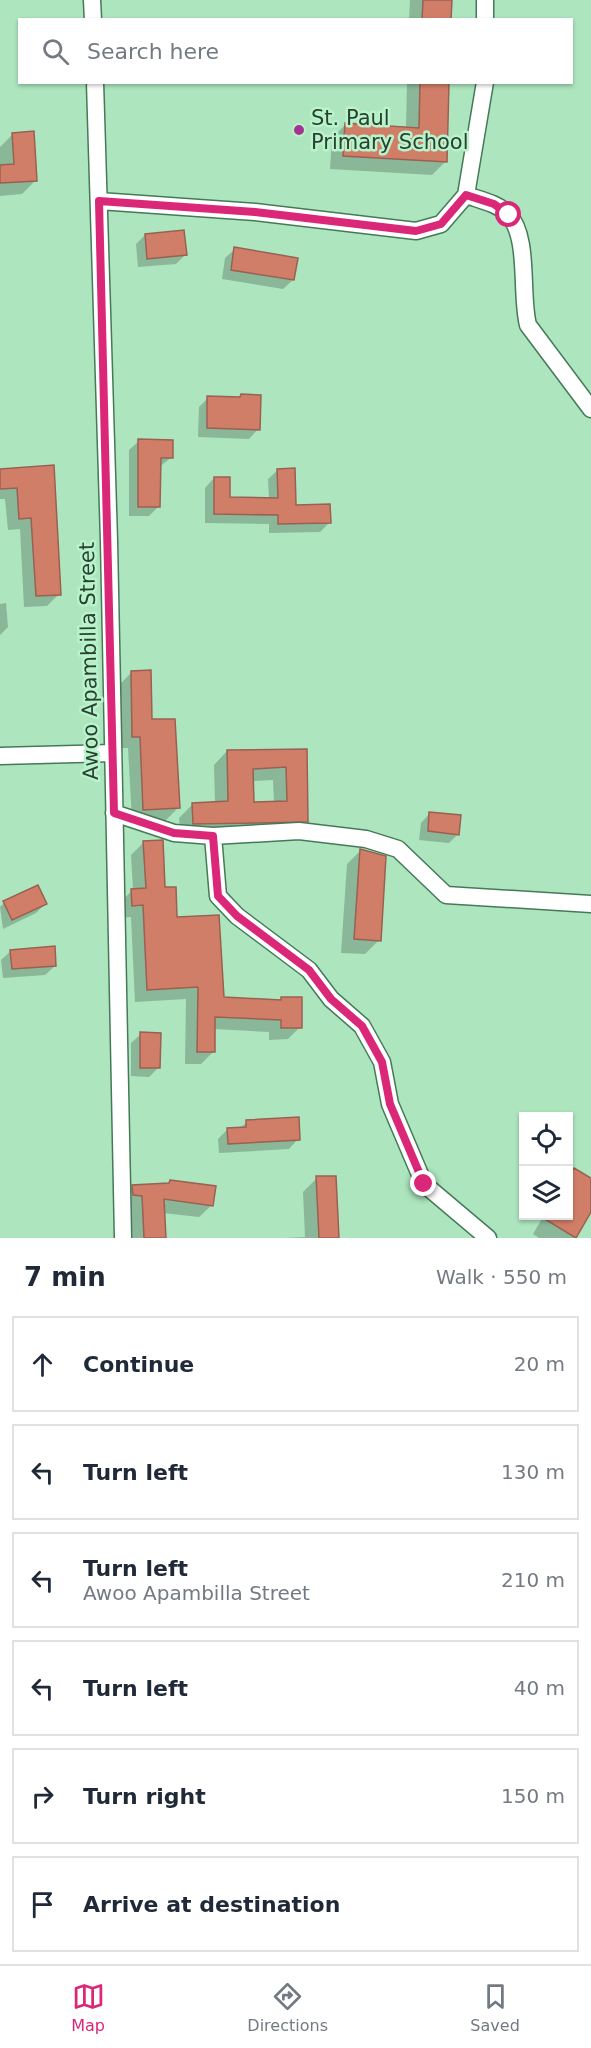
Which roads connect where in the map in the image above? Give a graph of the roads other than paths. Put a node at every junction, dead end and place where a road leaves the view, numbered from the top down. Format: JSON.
{"nodes":[{"id":1,"x":92,"y":0,"type":"edge"},
{"id":2,"x":484,"y":0,"type":"edge"},
{"id":3,"x":93,"y":18,"type":"edge"},
{"id":4,"x":485,"y":18,"type":"edge"},
{"id":5,"x":95,"y":84,"type":"edge"},
{"id":6,"x":485,"y":84,"type":"edge"},
{"id":7,"x":466,"y":195,"type":"junction"},
{"id":8,"x":99,"y":201,"type":"junction"},
{"id":9,"x":591,"y":410,"type":"edge"},
{"id":10,"x":113,"y":753,"type":"junction"},
{"id":11,"x":0,"y":756,"type":"edge"},
{"id":12,"x":114,"y":813,"type":"junction"},
{"id":13,"x":213,"y":836,"type":"junction"},
{"id":14,"x":591,"y":904,"type":"edge"},
{"id":15,"x":123,"y":1238,"type":"edge"},
{"id":16,"x":488,"y":1238,"type":"edge"}],
"edges":[{"from":1,"to":3,"type":"street"},
{"from":2,"to":4,"type":"street"},
{"from":5,"to":8,"type":"street","name":"Awoo Apambilla Street"},
{"from":6,"to":7,"type":"street"},
{"from":7,"to":8,"type":"street"},
{"from":7,"to":9,"type":"street"},
{"from":8,"to":10,"type":"street","name":"Awoo Apambilla Street"},
{"from":10,"to":11,"type":"street"},
{"from":10,"to":12,"type":"street","name":"Awoo Apambilla Street"},
{"from":12,"to":13,"type":"street"},
{"from":12,"to":15,"type":"street","name":"Awoo Apambilla Street"},
{"from":13,"to":14,"type":"street"},
{"from":13,"to":16,"type":"street"}]}
